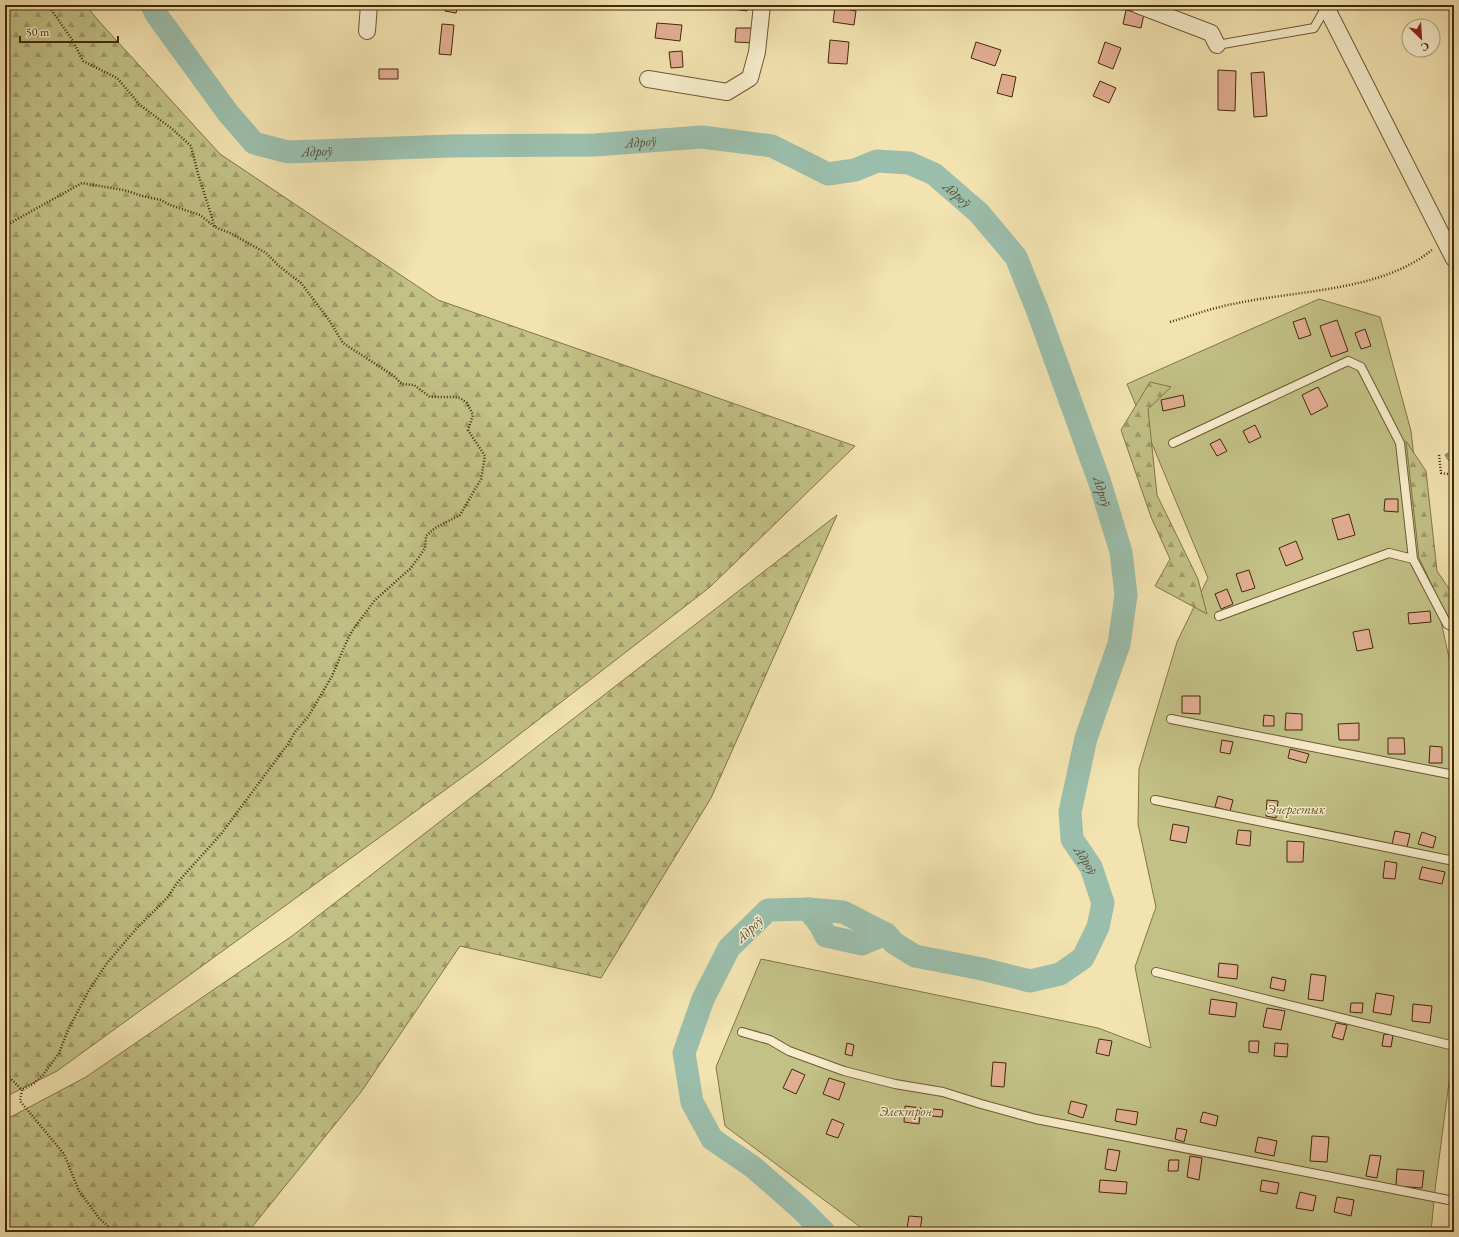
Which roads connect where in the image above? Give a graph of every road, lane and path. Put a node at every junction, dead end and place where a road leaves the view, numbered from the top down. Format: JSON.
{"nodes":[{"id":1,"x":48,"y":5,"type":"edge"},
{"id":2,"x":369,"y":5,"type":"edge"},
{"id":3,"x":762,"y":5,"type":"edge"},
{"id":4,"x":1138,"y":5,"type":"edge"},
{"id":5,"x":1325,"y":6,"type":"edge"},
{"id":6,"x":368,"y":31,"type":"dead end"},
{"id":7,"x":1217,"y":45,"type":"joint"},
{"id":8,"x":648,"y":79,"type":"dead end"},
{"id":9,"x":5,"y":226,"type":"edge"},
{"id":10,"x":215,"y":227,"type":"junction"},
{"id":11,"x":1445,"y":240,"type":"junction"},
{"id":12,"x":1454,"y":259,"type":"edge"},
{"id":13,"x":1170,"y":322,"type":"dead end"},
{"id":14,"x":1173,"y":443,"type":"dead end"},
{"id":15,"x":1439,"y":455,"type":"dead end"},
{"id":16,"x":1454,"y":474,"type":"edge"},
{"id":17,"x":1413,"y":559,"type":"junction"},
{"id":18,"x":1218,"y":616,"type":"dead end"},
{"id":19,"x":1454,"y":628,"type":"edge"},
{"id":20,"x":1171,"y":719,"type":"dead end"},
{"id":21,"x":1454,"y":775,"type":"edge"},
{"id":22,"x":1155,"y":800,"type":"dead end"},
{"id":23,"x":1454,"y":860,"type":"edge"},
{"id":24,"x":1156,"y":972,"type":"dead end"},
{"id":25,"x":742,"y":1032,"type":"dead end"},
{"id":26,"x":1454,"y":1046,"type":"edge"},
{"id":27,"x":5,"y":1073,"type":"edge"},
{"id":28,"x":22,"y":1090,"type":"junction"},
{"id":29,"x":1454,"y":1201,"type":"edge"},
{"id":30,"x":114,"y":1232,"type":"edge"}],
"edges":[{"from":1,"to":10,"type":"path"},
{"from":2,"to":6,"type":"street"},
{"from":3,"to":8,"type":"street"},
{"from":4,"to":7,"type":"street"},
{"from":5,"to":7,"type":"lane"},
{"from":5,"to":11,"type":"street"},
{"from":9,"to":10,"type":"path"},
{"from":10,"to":28,"type":"path"},
{"from":11,"to":12,"type":"street"},
{"from":11,"to":13,"type":"path"},
{"from":14,"to":17,"type":"lane"},
{"from":15,"to":16,"type":"path"},
{"from":17,"to":18,"type":"lane"},
{"from":17,"to":19,"type":"lane"},
{"from":20,"to":21,"type":"lane"},
{"from":22,"to":23,"type":"lane"},
{"from":24,"to":26,"type":"lane"},
{"from":25,"to":29,"type":"lane"},
{"from":27,"to":28,"type":"path"},
{"from":28,"to":30,"type":"path"}]}
